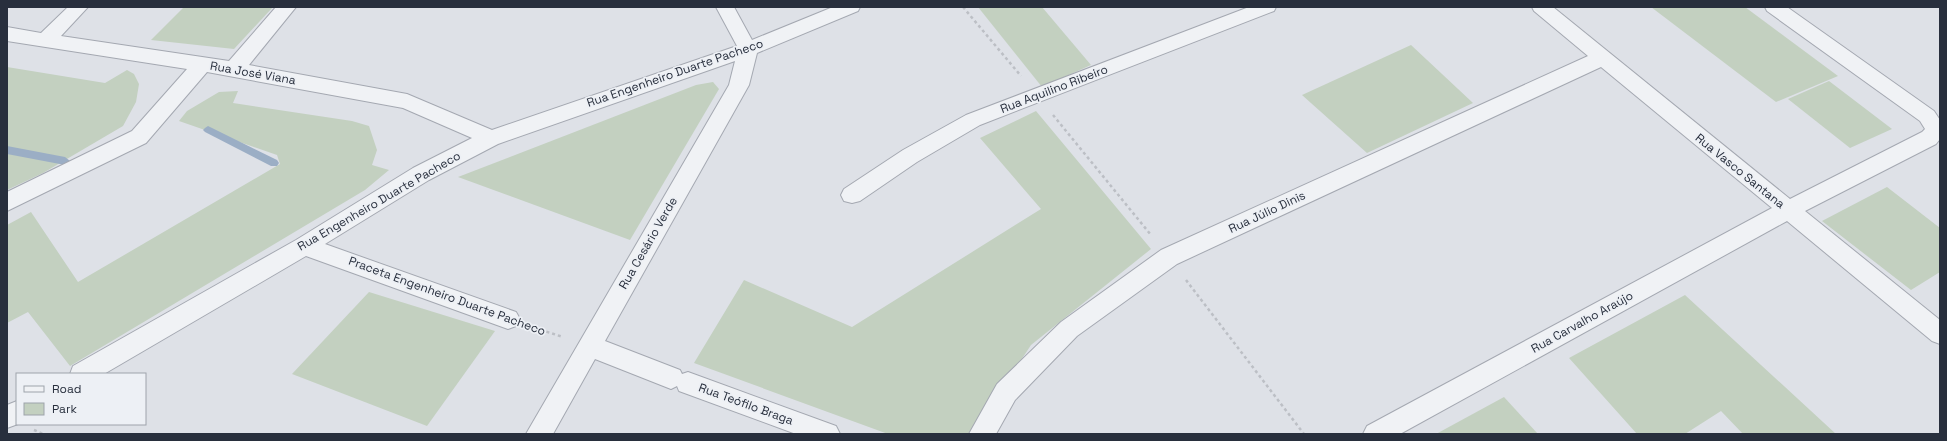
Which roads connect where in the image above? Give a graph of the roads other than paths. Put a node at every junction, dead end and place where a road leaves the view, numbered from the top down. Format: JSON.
{"nodes":[{"id":1,"x":79,"y":7,"type":"edge"},
{"id":2,"x":287,"y":7,"type":"edge"},
{"id":3,"x":725,"y":7,"type":"edge"},
{"id":4,"x":851,"y":7,"type":"edge"},
{"id":5,"x":1267,"y":7,"type":"edge"},
{"id":6,"x":1541,"y":7,"type":"edge"},
{"id":7,"x":1774,"y":7,"type":"edge"},
{"id":8,"x":7,"y":34,"type":"edge"},
{"id":9,"x":45,"y":40,"type":"junction"},
{"id":10,"x":748,"y":49,"type":"junction"},
{"id":11,"x":1602,"y":58,"type":"junction"},
{"id":12,"x":203,"y":64,"type":"junction"},
{"id":13,"x":234,"y":68,"type":"junction"},
{"id":14,"x":491,"y":138,"type":"junction"},
{"id":15,"x":852,"y":196,"type":"dead end"},
{"id":16,"x":7,"y":202,"type":"edge"},
{"id":17,"x":1788,"y":210,"type":"junction"},
{"id":18,"x":304,"y":246,"type":"junction"},
{"id":19,"x":508,"y":319,"type":"road end"},
{"id":20,"x":1940,"y":334,"type":"edge"},
{"id":21,"x":589,"y":346,"type":"junction"},
{"id":22,"x":84,"y":373,"type":"edge"},
{"id":23,"x":16,"y":412,"type":"edge"},
{"id":24,"x":7,"y":417,"type":"edge"},
{"id":25,"x":539,"y":434,"type":"edge"},
{"id":26,"x":827,"y":434,"type":"edge"},
{"id":27,"x":982,"y":434,"type":"edge"},
{"id":28,"x":1376,"y":434,"type":"edge"}],
"edges":[{"from":1,"to":9,"type":"street"},
{"from":2,"to":13,"type":"street"},
{"from":3,"to":10,"type":"street"},
{"from":4,"to":10,"type":"street","name":"Rua Engenheiro Duarte Pacheco"},
{"from":5,"to":15,"type":"street","name":"Rua Aquilino Ribeiro"},
{"from":6,"to":11,"type":"street","name":"Rua Vasco Santana"},
{"from":7,"to":17,"type":"street","name":"Rua Carvalho Araújo"},
{"from":8,"to":9,"type":"street","name":"Rua José Viana"},
{"from":9,"to":12,"type":"street","name":"Rua José Viana"},
{"from":10,"to":14,"type":"street","name":"Rua Engenheiro Duarte Pacheco"},
{"from":10,"to":21,"type":"street","name":"Rua Cesário Verde"},
{"from":11,"to":17,"type":"street","name":"Rua Vasco Santana"},
{"from":11,"to":27,"type":"street","name":"Rua Júlio Dinis"},
{"from":12,"to":13,"type":"street","name":"Rua José Viana"},
{"from":12,"to":16,"type":"street"},
{"from":13,"to":14,"type":"street","name":"Rua José Viana"},
{"from":14,"to":18,"type":"street","name":"Rua Engenheiro Duarte Pacheco"},
{"from":17,"to":20,"type":"street","name":"Rua Vasco Santana"},
{"from":17,"to":28,"type":"street","name":"Rua Carvalho Araújo"},
{"from":18,"to":19,"type":"street","name":"Praceta Engenheiro Duarte Pacheco"},
{"from":18,"to":22,"type":"street","name":"Rua Engenheiro Duarte Pacheco"},
{"from":21,"to":25,"type":"street","name":"Rua Cesário Verde"},
{"from":21,"to":26,"type":"street","name":"Rua Teófilo Braga"},
{"from":23,"to":24,"type":"street"}]}
